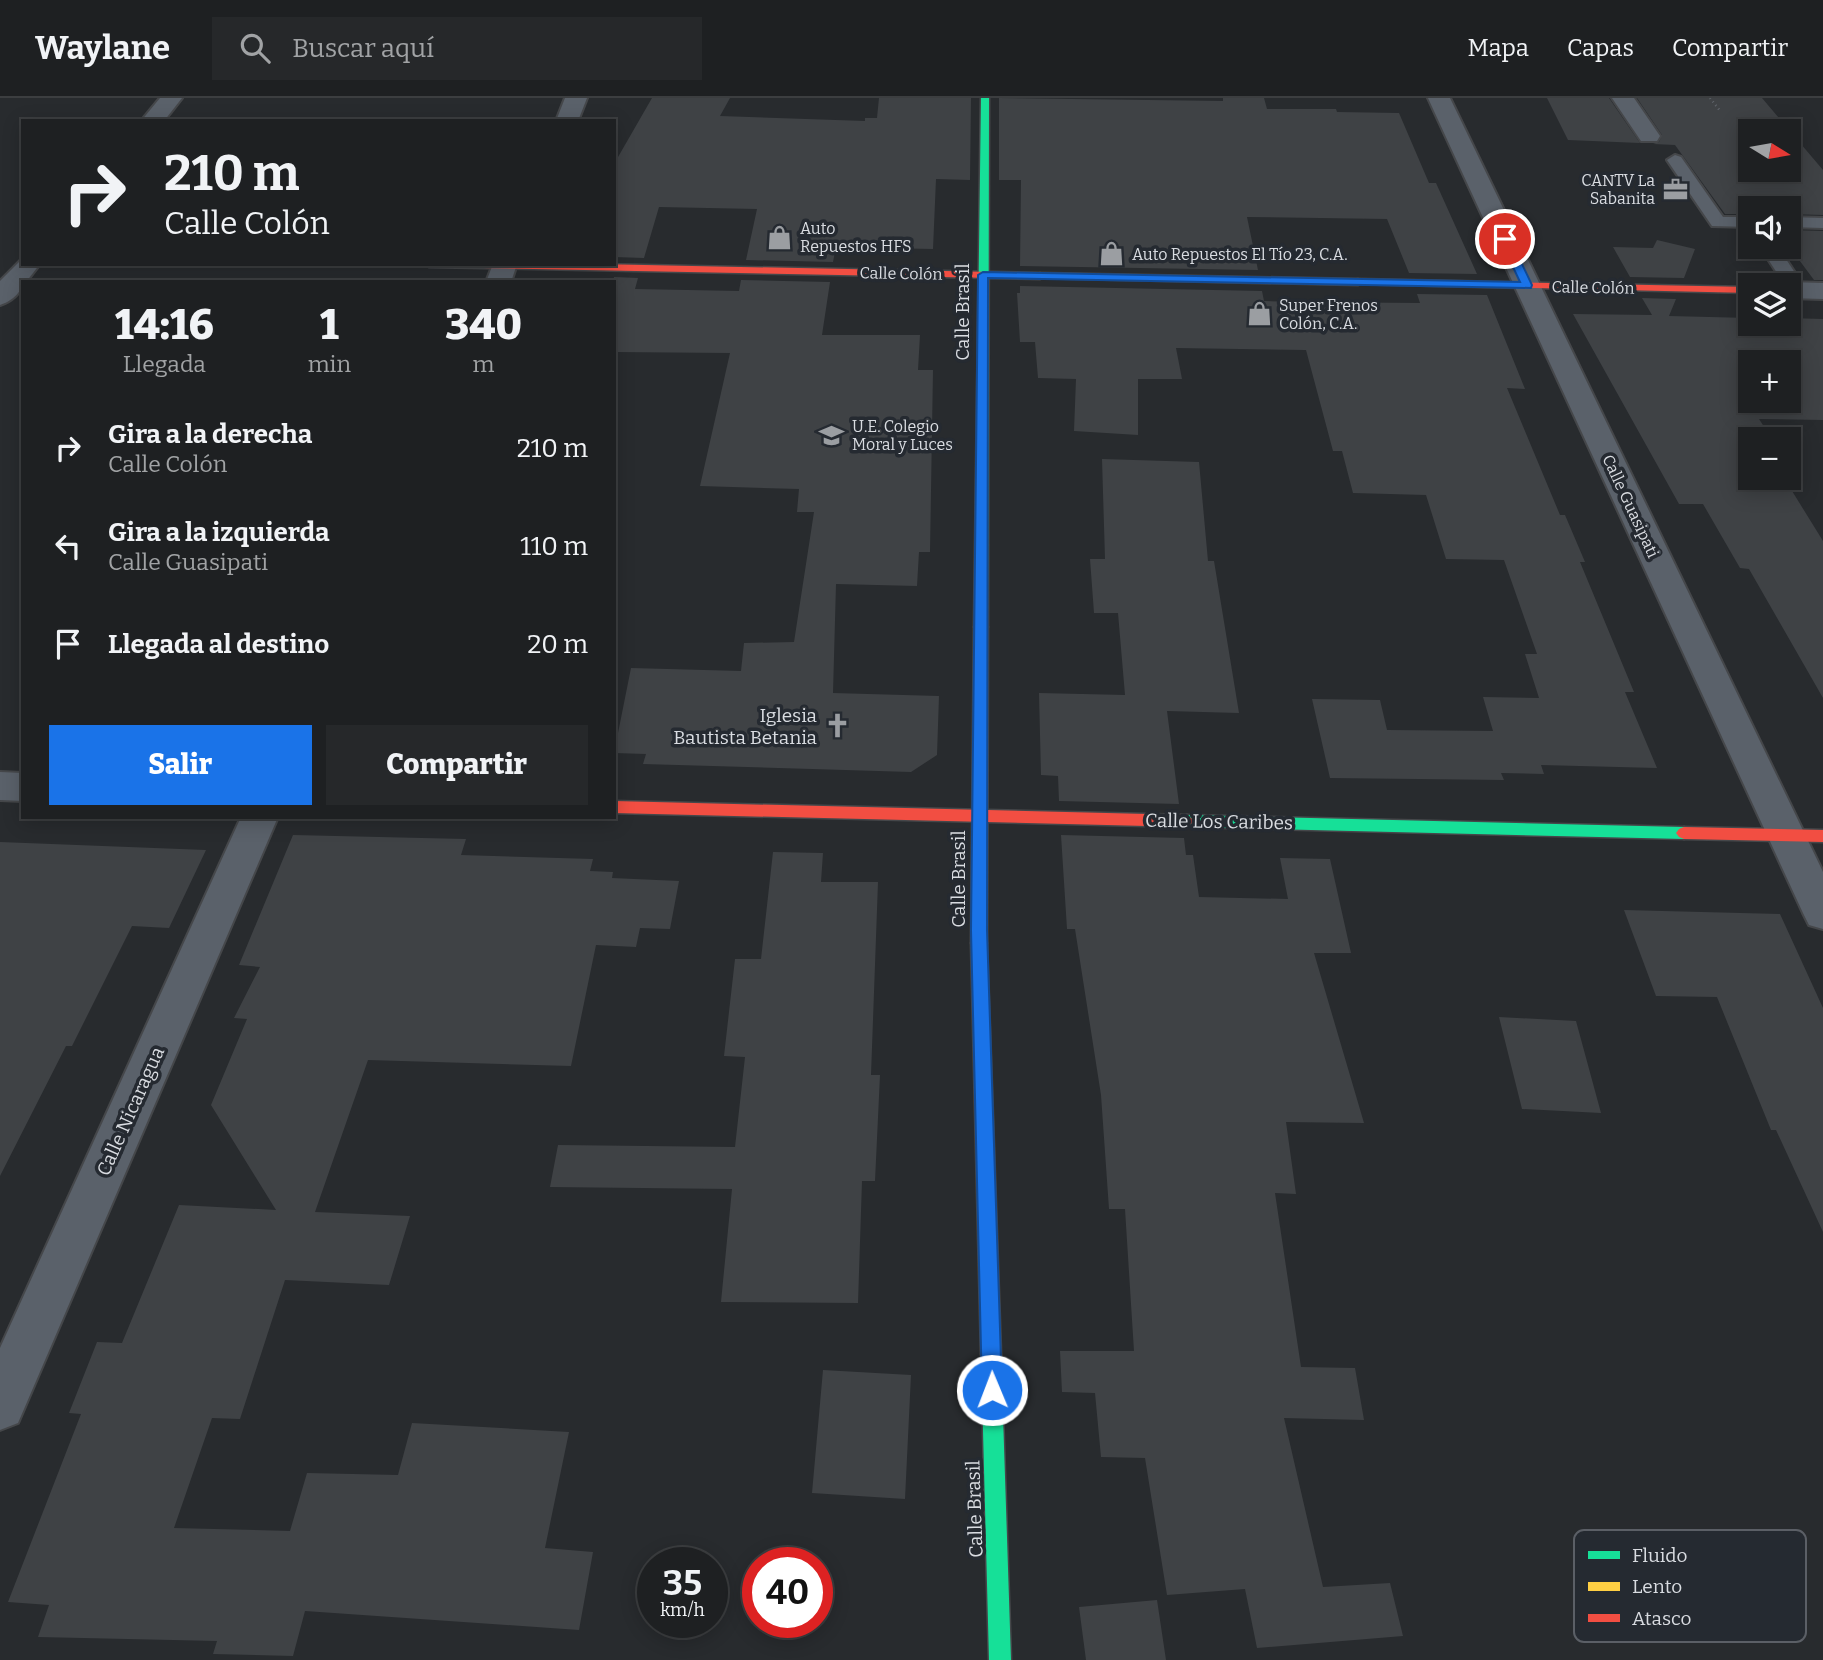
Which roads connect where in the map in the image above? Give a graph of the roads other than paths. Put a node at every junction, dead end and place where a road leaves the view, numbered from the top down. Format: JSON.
{"nodes":[{"id":1,"x":171,"y":98,"type":"edge"},
{"id":2,"x":576,"y":98,"type":"edge"},
{"id":3,"x":985,"y":98,"type":"edge"},
{"id":4,"x":1438,"y":98,"type":"edge"},
{"id":5,"x":1623,"y":98,"type":"edge"},
{"id":6,"x":154,"y":119,"type":"edge"},
{"id":7,"x":568,"y":119,"type":"edge"},
{"id":8,"x":1649,"y":136,"type":"dead end"},
{"id":9,"x":1675,"y":160,"type":"dead end"},
{"id":10,"x":1738,"y":222,"type":"edge"},
{"id":11,"x":1801,"y":222,"type":"edge"},
{"id":12,"x":1823,"y":223,"type":"edge"},
{"id":13,"x":0,"y":256,"type":"edge"},
{"id":14,"x":21,"y":256,"type":"edge"},
{"id":15,"x":1778,"y":259,"type":"edge"},
{"id":16,"x":26,"y":266,"type":"edge"},
{"id":17,"x":450,"y":266,"type":"edge"},
{"id":18,"x":503,"y":271,"type":"edge"},
{"id":19,"x":983,"y":275,"type":"junction"},
{"id":20,"x":1527,"y":285,"type":"junction"},
{"id":21,"x":1738,"y":290,"type":"edge"},
{"id":22,"x":1803,"y":291,"type":"edge"},
{"id":23,"x":0,"y":297,"type":"edge"},
{"id":24,"x":0,"y":786,"type":"edge"},
{"id":25,"x":21,"y":787,"type":"edge"},
{"id":26,"x":616,"y":807,"type":"edge"},
{"id":27,"x":980,"y":816,"type":"junction"},
{"id":28,"x":259,"y":819,"type":"edge"},
{"id":29,"x":1785,"y":835,"type":"junction"},
{"id":30,"x":1823,"y":836,"type":"edge"},
{"id":31,"x":1823,"y":913,"type":"edge"},
{"id":32,"x":0,"y":1405,"type":"edge"},
{"id":33,"x":1000,"y":1660,"type":"edge"}],
"edges":[{"from":1,"to":6,"type":"street"},
{"from":2,"to":7,"type":"street"},
{"from":3,"to":19,"type":"street","name":"Calle Brasil"},
{"from":4,"to":20,"type":"street","name":"Calle Guasipati"},
{"from":5,"to":8,"type":"street"},
{"from":9,"to":10,"type":"lane"},
{"from":11,"to":12,"type":"lane"},
{"from":13,"to":14,"type":"street"},
{"from":15,"to":22,"type":"lane"},
{"from":16,"to":23,"type":"street"},
{"from":17,"to":18,"type":"street","name":"Calle Colón"},
{"from":18,"to":19,"type":"street","name":"Calle Colón"},
{"from":19,"to":20,"type":"street","name":"Calle Colón"},
{"from":19,"to":27,"type":"street","name":"Calle Brasil"},
{"from":20,"to":21,"type":"street","name":"Calle Colón"},
{"from":20,"to":29,"type":"street","name":"Calle Guasipati"},
{"from":24,"to":25,"type":"street"},
{"from":26,"to":27,"type":"street","name":"Calle Los Caribes"},
{"from":27,"to":29,"type":"street","name":"Calle Los Caribes"},
{"from":27,"to":33,"type":"street","name":"Calle Brasil"},
{"from":28,"to":32,"type":"street","name":"Calle Nicaragua"},
{"from":29,"to":30,"type":"street","name":"Calle Los Caribes"},
{"from":29,"to":31,"type":"street","name":"Calle Guasipati"}]}
